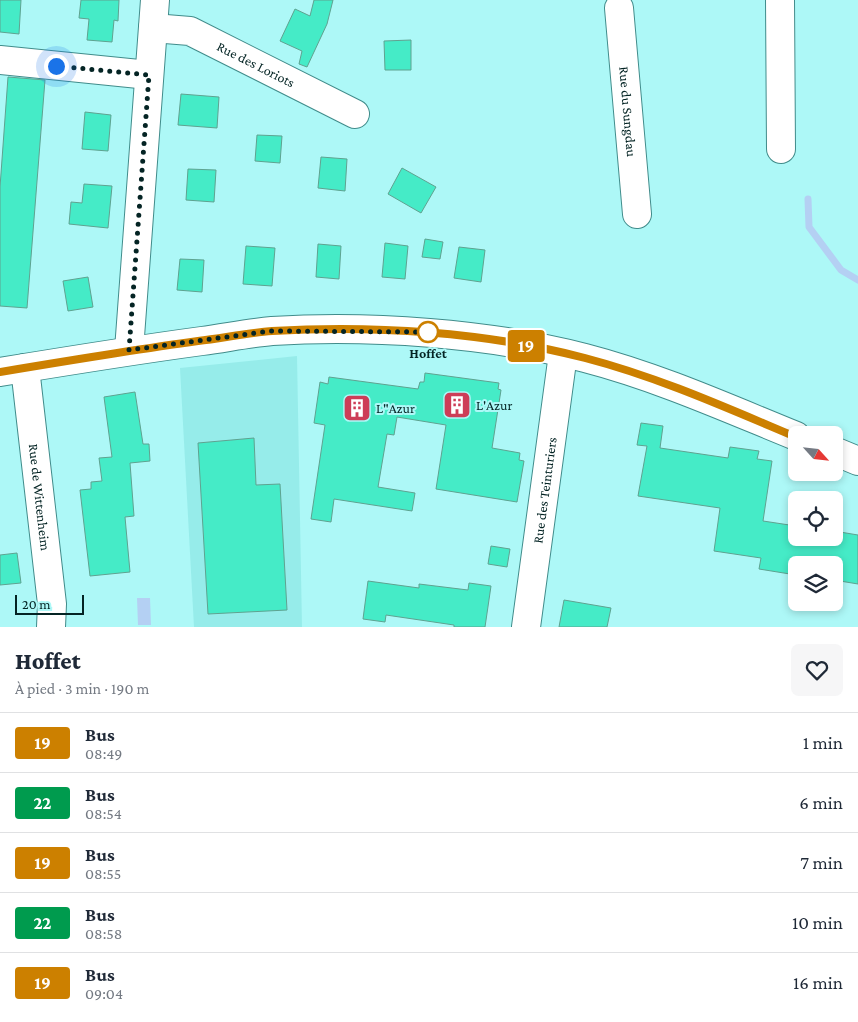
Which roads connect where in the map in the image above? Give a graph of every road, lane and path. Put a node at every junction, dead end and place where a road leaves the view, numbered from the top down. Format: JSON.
{"nodes":[{"id":1,"x":155,"y":0,"type":"edge"},
{"id":2,"x":780,"y":0,"type":"edge"},
{"id":3,"x":619,"y":8,"type":"dead end"},
{"id":4,"x":153,"y":28,"type":"junction"},
{"id":5,"x":0,"y":60,"type":"edge"},
{"id":6,"x":149,"y":75,"type":"junction"},
{"id":7,"x":355,"y":114,"type":"dead end"},
{"id":8,"x":781,"y":149,"type":"dead end"},
{"id":9,"x":637,"y":214,"type":"dead end"},
{"id":10,"x":129,"y":350,"type":"junction"},
{"id":11,"x":563,"y":354,"type":"junction"},
{"id":12,"x":13,"y":370,"type":"edge"},
{"id":13,"x":788,"y":433,"type":"edge"},
{"id":14,"x":51,"y":627,"type":"edge"},
{"id":15,"x":526,"y":627,"type":"edge"}],
"edges":[{"from":1,"to":4,"type":"street"},
{"from":2,"to":8,"type":"street"},
{"from":3,"to":9,"type":"street","name":"Rue du Sungdau"},
{"from":4,"to":6,"type":"street"},
{"from":4,"to":7,"type":"street","name":"Rue des Loriots"},
{"from":5,"to":6,"type":"street"},
{"from":6,"to":10,"type":"street"},
{"from":10,"to":11,"type":"street"},
{"from":10,"to":12,"type":"street"},
{"from":11,"to":13,"type":"street"},
{"from":11,"to":15,"type":"street","name":"Rue des Teinturiers"},
{"from":12,"to":14,"type":"street","name":"Rue de Wittenheim"}]}
